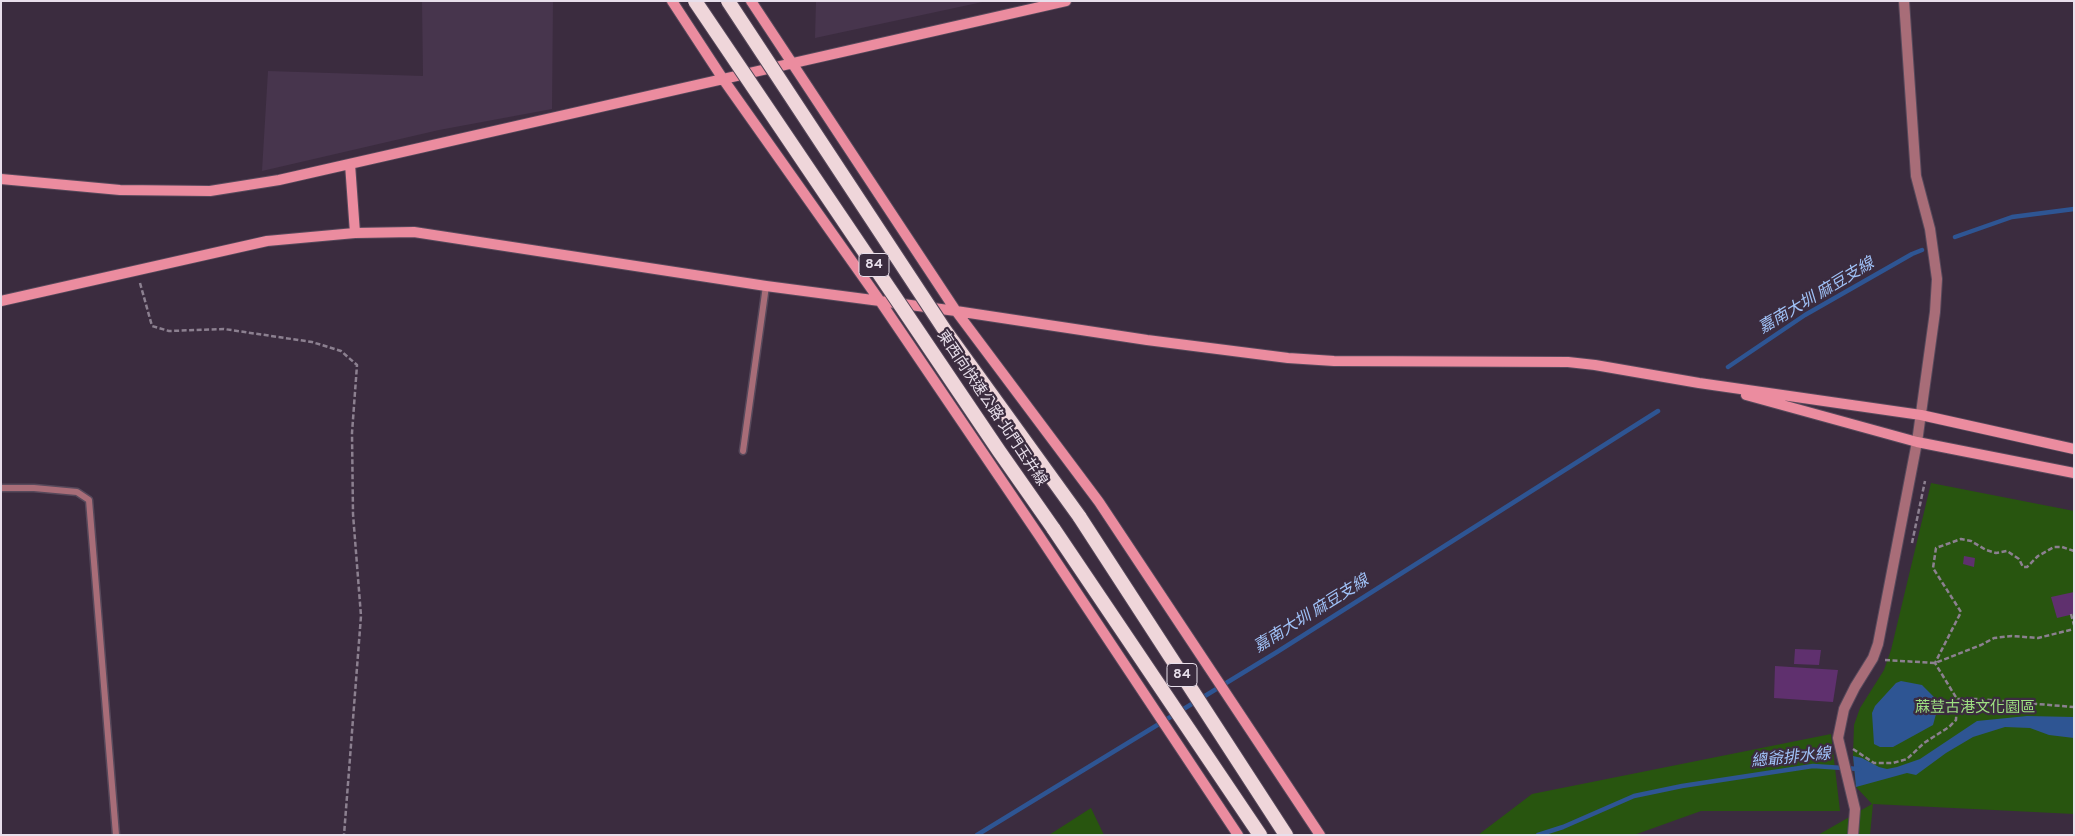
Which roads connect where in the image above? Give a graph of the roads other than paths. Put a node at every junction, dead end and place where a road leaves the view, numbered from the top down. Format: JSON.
{"nodes":[{"id":1,"x":672,"y":1,"type":"edge"},
{"id":2,"x":695,"y":1,"type":"edge"},
{"id":3,"x":728,"y":1,"type":"edge"},
{"id":4,"x":751,"y":1,"type":"edge"},
{"id":5,"x":1066,"y":1,"type":"edge"},
{"id":6,"x":1904,"y":1,"type":"edge"},
{"id":7,"x":790,"y":62,"type":"junction"},
{"id":8,"x":723,"y":79,"type":"junction"},
{"id":9,"x":350,"y":164,"type":"junction"},
{"id":10,"x":1,"y":179,"type":"edge"},
{"id":11,"x":356,"y":233,"type":"junction"},
{"id":12,"x":766,"y":286,"type":"junction"},
{"id":13,"x":1,"y":301,"type":"edge"},
{"id":14,"x":880,"y":302,"type":"junction"},
{"id":15,"x":956,"y":311,"type":"junction"},
{"id":16,"x":1699,"y":382,"type":"junction"},
{"id":17,"x":1921,"y":415,"type":"junction"},
{"id":18,"x":1917,"y":442,"type":"junction"},
{"id":19,"x":2074,"y":449,"type":"edge"},
{"id":20,"x":743,"y":451,"type":"dead end"},
{"id":21,"x":2074,"y":473,"type":"edge"},
{"id":22,"x":1,"y":488,"type":"edge"},
{"id":23,"x":116,"y":835,"type":"edge"},
{"id":24,"x":1238,"y":835,"type":"edge"},
{"id":25,"x":1260,"y":835,"type":"edge"},
{"id":26,"x":1286,"y":835,"type":"edge"},
{"id":27,"x":1320,"y":835,"type":"edge"},
{"id":28,"x":1853,"y":835,"type":"edge"}],
"edges":[{"from":1,"to":8,"type":"main road"},
{"from":2,"to":25,"type":"highway","name":"東西向快速公路 北門玉井線","number":"84","bridge":true},
{"from":3,"to":26,"type":"highway","name":"東西向快速公路 北門玉井線","number":"84","bridge":true},
{"from":4,"to":7,"type":"main road"},
{"from":5,"to":7,"type":"main road"},
{"from":6,"to":17,"type":"street"},
{"from":7,"to":8,"type":"main road"},
{"from":7,"to":15,"type":"main road"},
{"from":8,"to":9,"type":"main road"},
{"from":8,"to":14,"type":"main road"},
{"from":9,"to":10,"type":"main road"},
{"from":9,"to":11,"type":"main road"},
{"from":11,"to":12,"type":"main road"},
{"from":11,"to":13,"type":"main road"},
{"from":12,"to":14,"type":"main road"},
{"from":12,"to":20,"type":"lane"},
{"from":14,"to":15,"type":"main road"},
{"from":14,"to":24,"type":"main road"},
{"from":15,"to":16,"type":"main road"},
{"from":15,"to":27,"type":"main road"},
{"from":16,"to":17,"type":"main road"},
{"from":16,"to":18,"type":"main road"},
{"from":17,"to":18,"type":"street"},
{"from":17,"to":19,"type":"main road"},
{"from":18,"to":21,"type":"main road"},
{"from":18,"to":28,"type":"street"},
{"from":22,"to":23,"type":"lane"}]}
